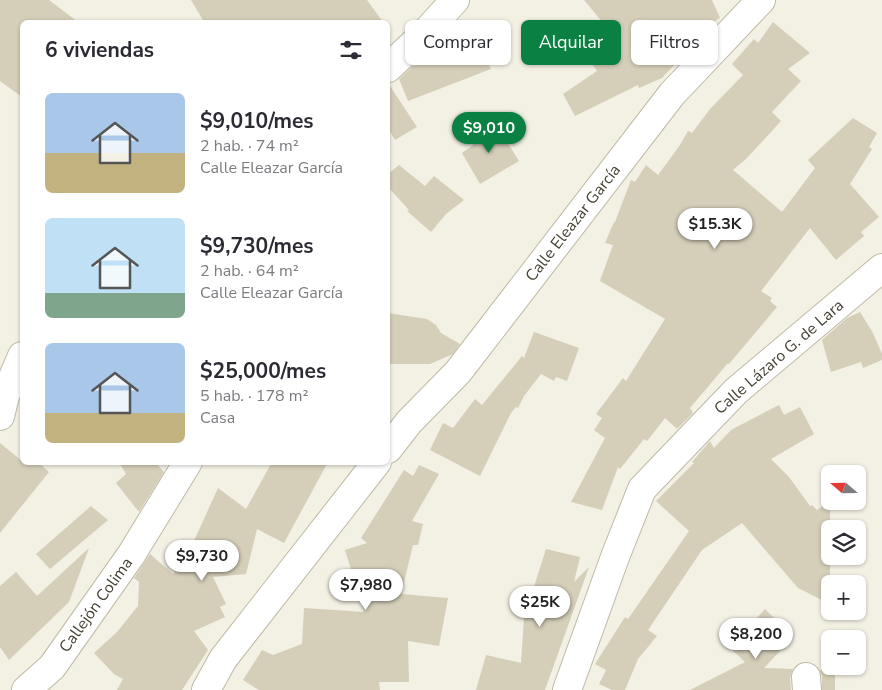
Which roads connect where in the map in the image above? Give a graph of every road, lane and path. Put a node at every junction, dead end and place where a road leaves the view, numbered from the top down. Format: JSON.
{"nodes":[{"id":1,"x":455,"y":0,"type":"edge"},
{"id":2,"x":761,"y":0,"type":"edge"},
{"id":3,"x":390,"y":66,"type":"edge"},
{"id":4,"x":882,"y":268,"type":"edge"},
{"id":5,"x":20,"y":361,"type":"edge"},
{"id":6,"x":0,"y":416,"type":"edge"},
{"id":7,"x":398,"y":421,"type":"edge"},
{"id":8,"x":390,"y":443,"type":"edge"},
{"id":9,"x":186,"y":465,"type":"edge"},
{"id":10,"x":375,"y":465,"type":"edge"},
{"id":11,"x":26,"y":690,"type":"edge"},
{"id":12,"x":206,"y":690,"type":"edge"},
{"id":13,"x":567,"y":690,"type":"edge"}],
"edges":[{"from":1,"to":3,"type":"street"},
{"from":2,"to":7,"type":"street","name":"Calle Eleazar García"},
{"from":4,"to":13,"type":"street","name":"Calle Lázaro G. de Lara"},
{"from":5,"to":6,"type":"street"},
{"from":7,"to":8,"type":"street","name":"Calle Eleazar García"},
{"from":9,"to":11,"type":"street","name":"Callejón Colima"},
{"from":10,"to":12,"type":"street"}]}
